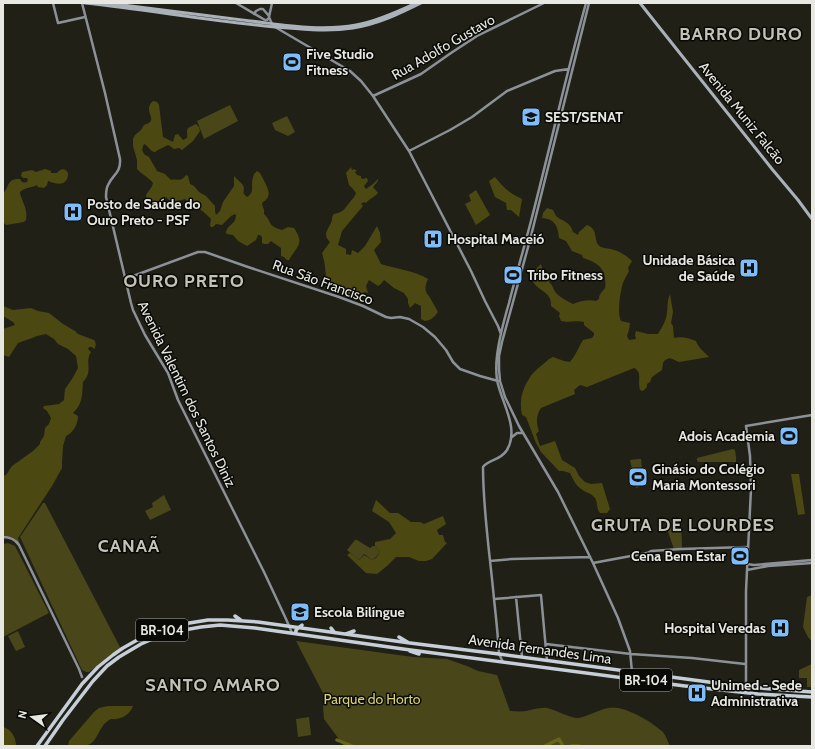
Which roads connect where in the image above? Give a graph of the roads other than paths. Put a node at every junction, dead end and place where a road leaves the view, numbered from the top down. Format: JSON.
{"nodes":[{"id":1,"x":53,"y":3,"type":"edge"},
{"id":2,"x":82,"y":3,"type":"edge"},
{"id":3,"x":85,"y":3,"type":"edge"},
{"id":4,"x":107,"y":3,"type":"edge"},
{"id":5,"x":236,"y":3,"type":"edge"},
{"id":6,"x":272,"y":3,"type":"edge"},
{"id":7,"x":416,"y":3,"type":"edge"},
{"id":8,"x":421,"y":3,"type":"edge"},
{"id":9,"x":544,"y":3,"type":"edge"},
{"id":10,"x":587,"y":3,"type":"edge"},
{"id":11,"x":636,"y":3,"type":"edge"},
{"id":12,"x":640,"y":4,"type":"edge"},
{"id":13,"x":254,"y":14,"type":"junction"},
{"id":14,"x":85,"y":17,"type":"junction"},
{"id":15,"x":269,"y":17,"type":"junction"},
{"id":16,"x":254,"y":23,"type":"junction"},
{"id":17,"x":273,"y":25,"type":"junction"},
{"id":18,"x":287,"y":27,"type":"junction"},
{"id":19,"x":318,"y":52,"type":"junction"},
{"id":20,"x":569,"y":69,"type":"junction"},
{"id":21,"x":568,"y":81,"type":"junction"},
{"id":22,"x":373,"y":96,"type":"junction"},
{"id":23,"x":409,"y":151,"type":"junction"},
{"id":24,"x":812,"y":219,"type":"edge"},
{"id":25,"x":533,"y":220,"type":"junction"},
{"id":26,"x":518,"y":278,"type":"junction"},
{"id":27,"x":125,"y":279,"type":"junction"},
{"id":28,"x":503,"y":325,"type":"junction"},
{"id":29,"x":498,"y":326,"type":"junction"},
{"id":30,"x":501,"y":335,"type":"junction"},
{"id":31,"x":502,"y":342,"type":"junction"},
{"id":32,"x":499,"y":381,"type":"junction"},
{"id":33,"x":812,"y":414,"type":"edge"},
{"id":34,"x":519,"y":426,"type":"junction"},
{"id":35,"x":511,"y":428,"type":"junction"},
{"id":36,"x":523,"y":433,"type":"junction"},
{"id":37,"x":511,"y":438,"type":"junction"},
{"id":38,"x":3,"y":537,"type":"edge"},
{"id":39,"x":747,"y":547,"type":"junction"},
{"id":40,"x":590,"y":557,"type":"junction"},
{"id":41,"x":490,"y":561,"type":"junction"},
{"id":42,"x":812,"y":562,"type":"edge"},
{"id":43,"x":593,"y":563,"type":"junction"},
{"id":44,"x":747,"y":564,"type":"junction"},
{"id":45,"x":747,"y":570,"type":"junction"},
{"id":46,"x":516,"y":597,"type":"junction"},
{"id":47,"x":494,"y":599,"type":"junction"},
{"id":48,"x":235,"y":616,"type":"dead end"},
{"id":49,"x":243,"y":621,"type":"junction"},
{"id":50,"x":275,"y":621,"type":"dead end"},
{"id":51,"x":269,"y":624,"type":"junction"},
{"id":52,"x":302,"y":625,"type":"dead end"},
{"id":53,"x":290,"y":627,"type":"junction"},
{"id":54,"x":298,"y":628,"type":"junction"},
{"id":55,"x":331,"y":628,"type":"dead end"},
{"id":56,"x":354,"y":631,"type":"dead end"},
{"id":57,"x":292,"y":633,"type":"junction"},
{"id":58,"x":335,"y":633,"type":"junction"},
{"id":59,"x":297,"y":634,"type":"junction"},
{"id":60,"x":346,"y":634,"type":"junction"},
{"id":61,"x":399,"y":637,"type":"dead end"},
{"id":62,"x":349,"y":641,"type":"junction"},
{"id":63,"x":339,"y":643,"type":"dead end"},
{"id":64,"x":410,"y":643,"type":"junction"},
{"id":65,"x":546,"y":644,"type":"junction"},
{"id":66,"x":461,"y":646,"type":"dead end"},
{"id":67,"x":403,"y":649,"type":"junction"},
{"id":68,"x":455,"y":649,"type":"junction"},
{"id":69,"x":482,"y":652,"type":"junction"},
{"id":70,"x":418,"y":654,"type":"dead end"},
{"id":71,"x":499,"y":654,"type":"junction"},
{"id":72,"x":631,"y":654,"type":"junction"},
{"id":73,"x":522,"y":658,"type":"junction"},
{"id":74,"x":480,"y":659,"type":"junction"},
{"id":75,"x":547,"y":661,"type":"junction"},
{"id":76,"x":504,"y":662,"type":"junction"},
{"id":77,"x":745,"y":664,"type":"junction"},
{"id":78,"x":79,"y":669,"type":"junction"},
{"id":79,"x":632,"y":672,"type":"junction"},
{"id":80,"x":85,"y":675,"type":"dead end"},
{"id":81,"x":82,"y":678,"type":"dead end"},
{"id":82,"x":746,"y":687,"type":"junction"},
{"id":83,"x":812,"y":692,"type":"edge"},
{"id":84,"x":812,"y":697,"type":"edge"},
{"id":85,"x":36,"y":746,"type":"edge"},
{"id":86,"x":45,"y":746,"type":"edge"}],
"edges":[{"from":1,"to":14,"type":"street"},
{"from":2,"to":14,"type":"street","name":"Avenida Valentim dos Santos Diniz"},
{"from":3,"to":16,"type":"main road"},
{"from":4,"to":16,"type":"main road"},
{"from":5,"to":13,"type":"street"},
{"from":6,"to":15,"type":"street"},
{"from":7,"to":18,"type":"main road"},
{"from":8,"to":18,"type":"main road"},
{"from":9,"to":22,"type":"street","name":"Rua Adolfo Gustavo"},
{"from":10,"to":20,"type":"street"},
{"from":10,"to":21,"type":"street"},
{"from":11,"to":12,"type":"street"},
{"from":12,"to":24,"type":"main road","name":"Avenida Muniz Falcão"},
{"from":13,"to":15,"type":"street"},
{"from":13,"to":15,"type":"street"},
{"from":13,"to":16,"type":"street"},
{"from":14,"to":27,"type":"street","name":"Avenida Valentim dos Santos Diniz"},
{"from":15,"to":17,"type":"street"},
{"from":16,"to":17,"type":"main road"},
{"from":17,"to":18,"type":"main road"},
{"from":17,"to":19,"type":"street"},
{"from":18,"to":19,"type":"street"},
{"from":19,"to":22,"type":"street"},
{"from":20,"to":21,"type":"street"},
{"from":20,"to":23,"type":"street"},
{"from":21,"to":25,"type":"street"},
{"from":21,"to":25,"type":"street"},
{"from":22,"to":23,"type":"street"},
{"from":23,"to":29,"type":"street"},
{"from":25,"to":26,"type":"street"},
{"from":26,"to":28,"type":"street"},
{"from":26,"to":31,"type":"street"},
{"from":27,"to":32,"type":"street","name":"Rua São Francisco"},
{"from":27,"to":53,"type":"street","name":"Avenida Valentim dos Santos Diniz"},
{"from":28,"to":29,"type":"street"},
{"from":28,"to":30,"type":"street"},
{"from":29,"to":30,"type":"street"},
{"from":30,"to":31,"type":"street"},
{"from":30,"to":32,"type":"street"},
{"from":31,"to":32,"type":"street"},
{"from":32,"to":34,"type":"street"},
{"from":32,"to":35,"type":"street"},
{"from":33,"to":39,"type":"street"},
{"from":34,"to":35,"type":"street"},
{"from":34,"to":36,"type":"street"},
{"from":35,"to":37,"type":"street"},
{"from":36,"to":37,"type":"street"},
{"from":36,"to":40,"type":"street"},
{"from":37,"to":41,"type":"street"},
{"from":38,"to":78,"type":"street"},
{"from":39,"to":43,"type":"street"},
{"from":39,"to":44,"type":"street"},
{"from":40,"to":41,"type":"street"},
{"from":40,"to":43,"type":"street"},
{"from":41,"to":47,"type":"street"},
{"from":42,"to":44,"type":"street"},
{"from":42,"to":45,"type":"street"},
{"from":43,"to":72,"type":"street"},
{"from":44,"to":45,"type":"street"},
{"from":45,"to":77,"type":"street"},
{"from":46,"to":47,"type":"street"},
{"from":46,"to":65,"type":"street"},
{"from":46,"to":73,"type":"street"},
{"from":47,"to":71,"type":"street"},
{"from":48,"to":49,"type":"highway"},
{"from":49,"to":51,"type":"highway","number":"BR-104"},
{"from":49,"to":85,"type":"highway","number":"BR-104"},
{"from":50,"to":51,"type":"highway"},
{"from":51,"to":53,"type":"highway","number":"BR-104"},
{"from":52,"to":54,"type":"highway"},
{"from":53,"to":54,"type":"highway","name":"Avenida Fernandes Lima","number":"BR-104"},
{"from":53,"to":57,"type":"street","name":"Avenida Valentim dos Santos Diniz"},
{"from":54,"to":58,"type":"highway","name":"Avenida Fernandes Lima","number":"BR-104"},
{"from":54,"to":59,"type":"highway"},
{"from":55,"to":58,"type":"highway"},
{"from":56,"to":60,"type":"highway"},
{"from":57,"to":59,"type":"highway","name":"Avenida Fernandes Lima","number":"BR-104"},
{"from":57,"to":86,"type":"highway","number":"BR-104"},
{"from":58,"to":60,"type":"highway","name":"Avenida Fernandes Lima","number":"BR-104"},
{"from":59,"to":62,"type":"highway","name":"Avenida Fernandes Lima","number":"BR-104"},
{"from":60,"to":64,"type":"highway","name":"Avenida Fernandes Lima","number":"BR-104"},
{"from":61,"to":64,"type":"highway"},
{"from":62,"to":63,"type":"highway"},
{"from":62,"to":67,"type":"highway","name":"Avenida Fernandes Lima","number":"BR-104"},
{"from":64,"to":68,"type":"highway","name":"Avenida Fernandes Lima","number":"BR-104"},
{"from":65,"to":72,"type":"street"},
{"from":65,"to":75,"type":"street"},
{"from":66,"to":68,"type":"highway"},
{"from":67,"to":70,"type":"highway"},
{"from":67,"to":74,"type":"highway","name":"Avenida Fernandes Lima","number":"BR-104"},
{"from":68,"to":69,"type":"highway","name":"Avenida Fernandes Lima","number":"BR-104"},
{"from":69,"to":71,"type":"highway","name":"Avenida Fernandes Lima","number":"BR-104"},
{"from":69,"to":74,"type":"highway"},
{"from":71,"to":73,"type":"highway","name":"Avenida Fernandes Lima","number":"BR-104"},
{"from":71,"to":76,"type":"street"},
{"from":72,"to":77,"type":"street"},
{"from":72,"to":79,"type":"street"},
{"from":73,"to":75,"type":"highway","name":"Avenida Fernandes Lima","number":"BR-104"},
{"from":74,"to":76,"type":"highway","name":"Avenida Fernandes Lima","number":"BR-104"},
{"from":75,"to":79,"type":"highway","name":"Avenida Fernandes Lima","number":"BR-104"},
{"from":76,"to":84,"type":"highway","name":"Avenida Fernandes Lima","number":"BR-104"},
{"from":77,"to":82,"type":"street"},
{"from":78,"to":80,"type":"street"},
{"from":78,"to":81,"type":"street"},
{"from":79,"to":82,"type":"highway","name":"Avenida Fernandes Lima","number":"BR-104"},
{"from":82,"to":83,"type":"highway","name":"Avenida Fernandes Lima","number":"BR-104"}]}
